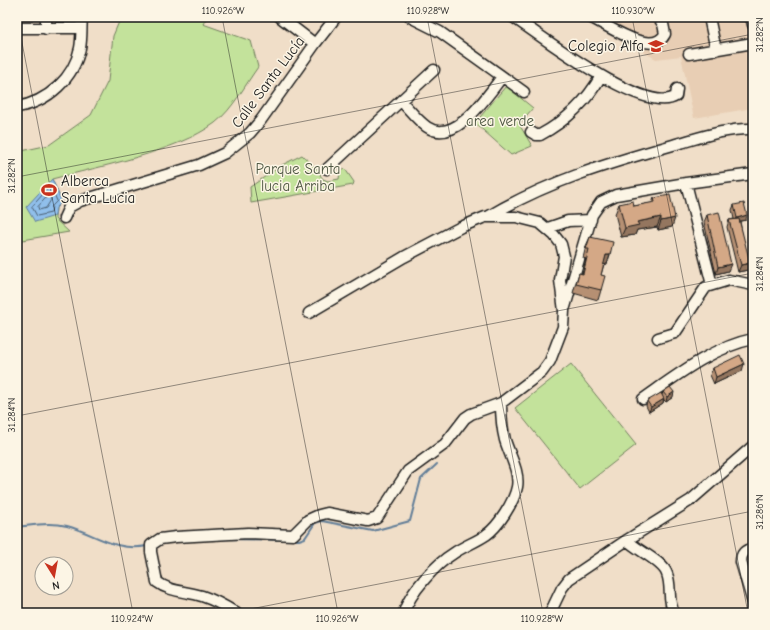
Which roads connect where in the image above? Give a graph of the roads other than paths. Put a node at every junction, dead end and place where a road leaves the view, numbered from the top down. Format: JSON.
{"nodes":[{"id":1,"x":46,"y":17,"type":"edge"},
{"id":2,"x":82,"y":17,"type":"edge"},
{"id":3,"x":280,"y":17,"type":"edge"},
{"id":4,"x":336,"y":17,"type":"edge"},
{"id":5,"x":410,"y":17,"type":"edge"},
{"id":6,"x":513,"y":17,"type":"edge"},
{"id":7,"x":590,"y":17,"type":"edge"},
{"id":8,"x":658,"y":17,"type":"edge"},
{"id":9,"x":751,"y":17,"type":"edge"},
{"id":10,"x":710,"y":22,"type":"dead end"},
{"id":11,"x":753,"y":25,"type":"edge"},
{"id":12,"x":17,"y":28,"type":"edge"},
{"id":13,"x":81,"y":28,"type":"junction"},
{"id":14,"x":46,"y":29,"type":"junction"},
{"id":15,"x":753,"y":43,"type":"edge"},
{"id":16,"x":315,"y":44,"type":"junction"},
{"id":17,"x":716,"y":50,"type":"junction"},
{"id":18,"x":689,"y":54,"type":"dead end"},
{"id":19,"x":434,"y":70,"type":"dead end"},
{"id":20,"x":601,"y":76,"type":"junction"},
{"id":21,"x":502,"y":77,"type":"junction"},
{"id":22,"x":677,"y":89,"type":"dead end"},
{"id":23,"x":524,"y":92,"type":"dead end"},
{"id":24,"x":401,"y":101,"type":"junction"},
{"id":25,"x":17,"y":107,"type":"edge"},
{"id":26,"x":753,"y":129,"type":"edge"},
{"id":27,"x":532,"y":132,"type":"dead end"},
{"id":28,"x":327,"y":169,"type":"dead end"},
{"id":29,"x":753,"y":174,"type":"edge"},
{"id":30,"x":686,"y":183,"type":"junction"},
{"id":31,"x":486,"y":217,"type":"junction"},
{"id":32,"x":64,"y":218,"type":"dead end"},
{"id":33,"x":591,"y":220,"type":"junction"},
{"id":34,"x":548,"y":228,"type":"junction"},
{"id":35,"x":712,"y":285,"type":"junction"},
{"id":36,"x":753,"y":285,"type":"edge"},
{"id":37,"x":564,"y":311,"type":"junction"},
{"id":38,"x":309,"y":313,"type":"dead end"},
{"id":39,"x":658,"y":338,"type":"dead end"},
{"id":40,"x":753,"y":339,"type":"edge"},
{"id":41,"x":643,"y":399,"type":"dead end"},
{"id":42,"x":501,"y":403,"type":"junction"},
{"id":43,"x":753,"y":446,"type":"edge"},
{"id":44,"x":627,"y":540,"type":"junction"},
{"id":45,"x":753,"y":548,"type":"edge"},
{"id":46,"x":753,"y":603,"type":"edge"},
{"id":47,"x":236,"y":613,"type":"edge"},
{"id":48,"x":404,"y":613,"type":"edge"},
{"id":49,"x":550,"y":613,"type":"edge"},
{"id":50,"x":674,"y":613,"type":"edge"}],
"edges":[{"from":1,"to":14,"type":"street"},
{"from":2,"to":13,"type":"street"},
{"from":3,"to":16,"type":"street"},
{"from":4,"to":16,"type":"street","name":"Calle Santa Lucía"},
{"from":5,"to":21,"type":"street"},
{"from":6,"to":20,"type":"street"},
{"from":7,"to":8,"type":"street"},
{"from":9,"to":11,"type":"street"},
{"from":10,"to":17,"type":"street"},
{"from":12,"to":14,"type":"street"},
{"from":13,"to":14,"type":"street"},
{"from":13,"to":25,"type":"street"},
{"from":15,"to":17,"type":"street"},
{"from":16,"to":32,"type":"street","name":"Calle Santa Lucía"},
{"from":17,"to":18,"type":"street"},
{"from":19,"to":24,"type":"street"},
{"from":20,"to":22,"type":"street"},
{"from":20,"to":27,"type":"street"},
{"from":21,"to":23,"type":"street"},
{"from":21,"to":24,"type":"street"},
{"from":24,"to":28,"type":"street"},
{"from":26,"to":31,"type":"street"},
{"from":29,"to":30,"type":"street"},
{"from":30,"to":33,"type":"street"},
{"from":30,"to":35,"type":"street"},
{"from":31,"to":34,"type":"street"},
{"from":31,"to":38,"type":"street"},
{"from":33,"to":34,"type":"street"},
{"from":33,"to":37,"type":"street"},
{"from":34,"to":37,"type":"street"},
{"from":35,"to":36,"type":"street"},
{"from":35,"to":39,"type":"street"},
{"from":37,"to":42,"type":"street"},
{"from":40,"to":41,"type":"street"},
{"from":42,"to":47,"type":"street"},
{"from":42,"to":48,"type":"street"},
{"from":43,"to":44,"type":"street"},
{"from":44,"to":49,"type":"street"},
{"from":44,"to":50,"type":"street"},
{"from":45,"to":46,"type":"street"}]}
